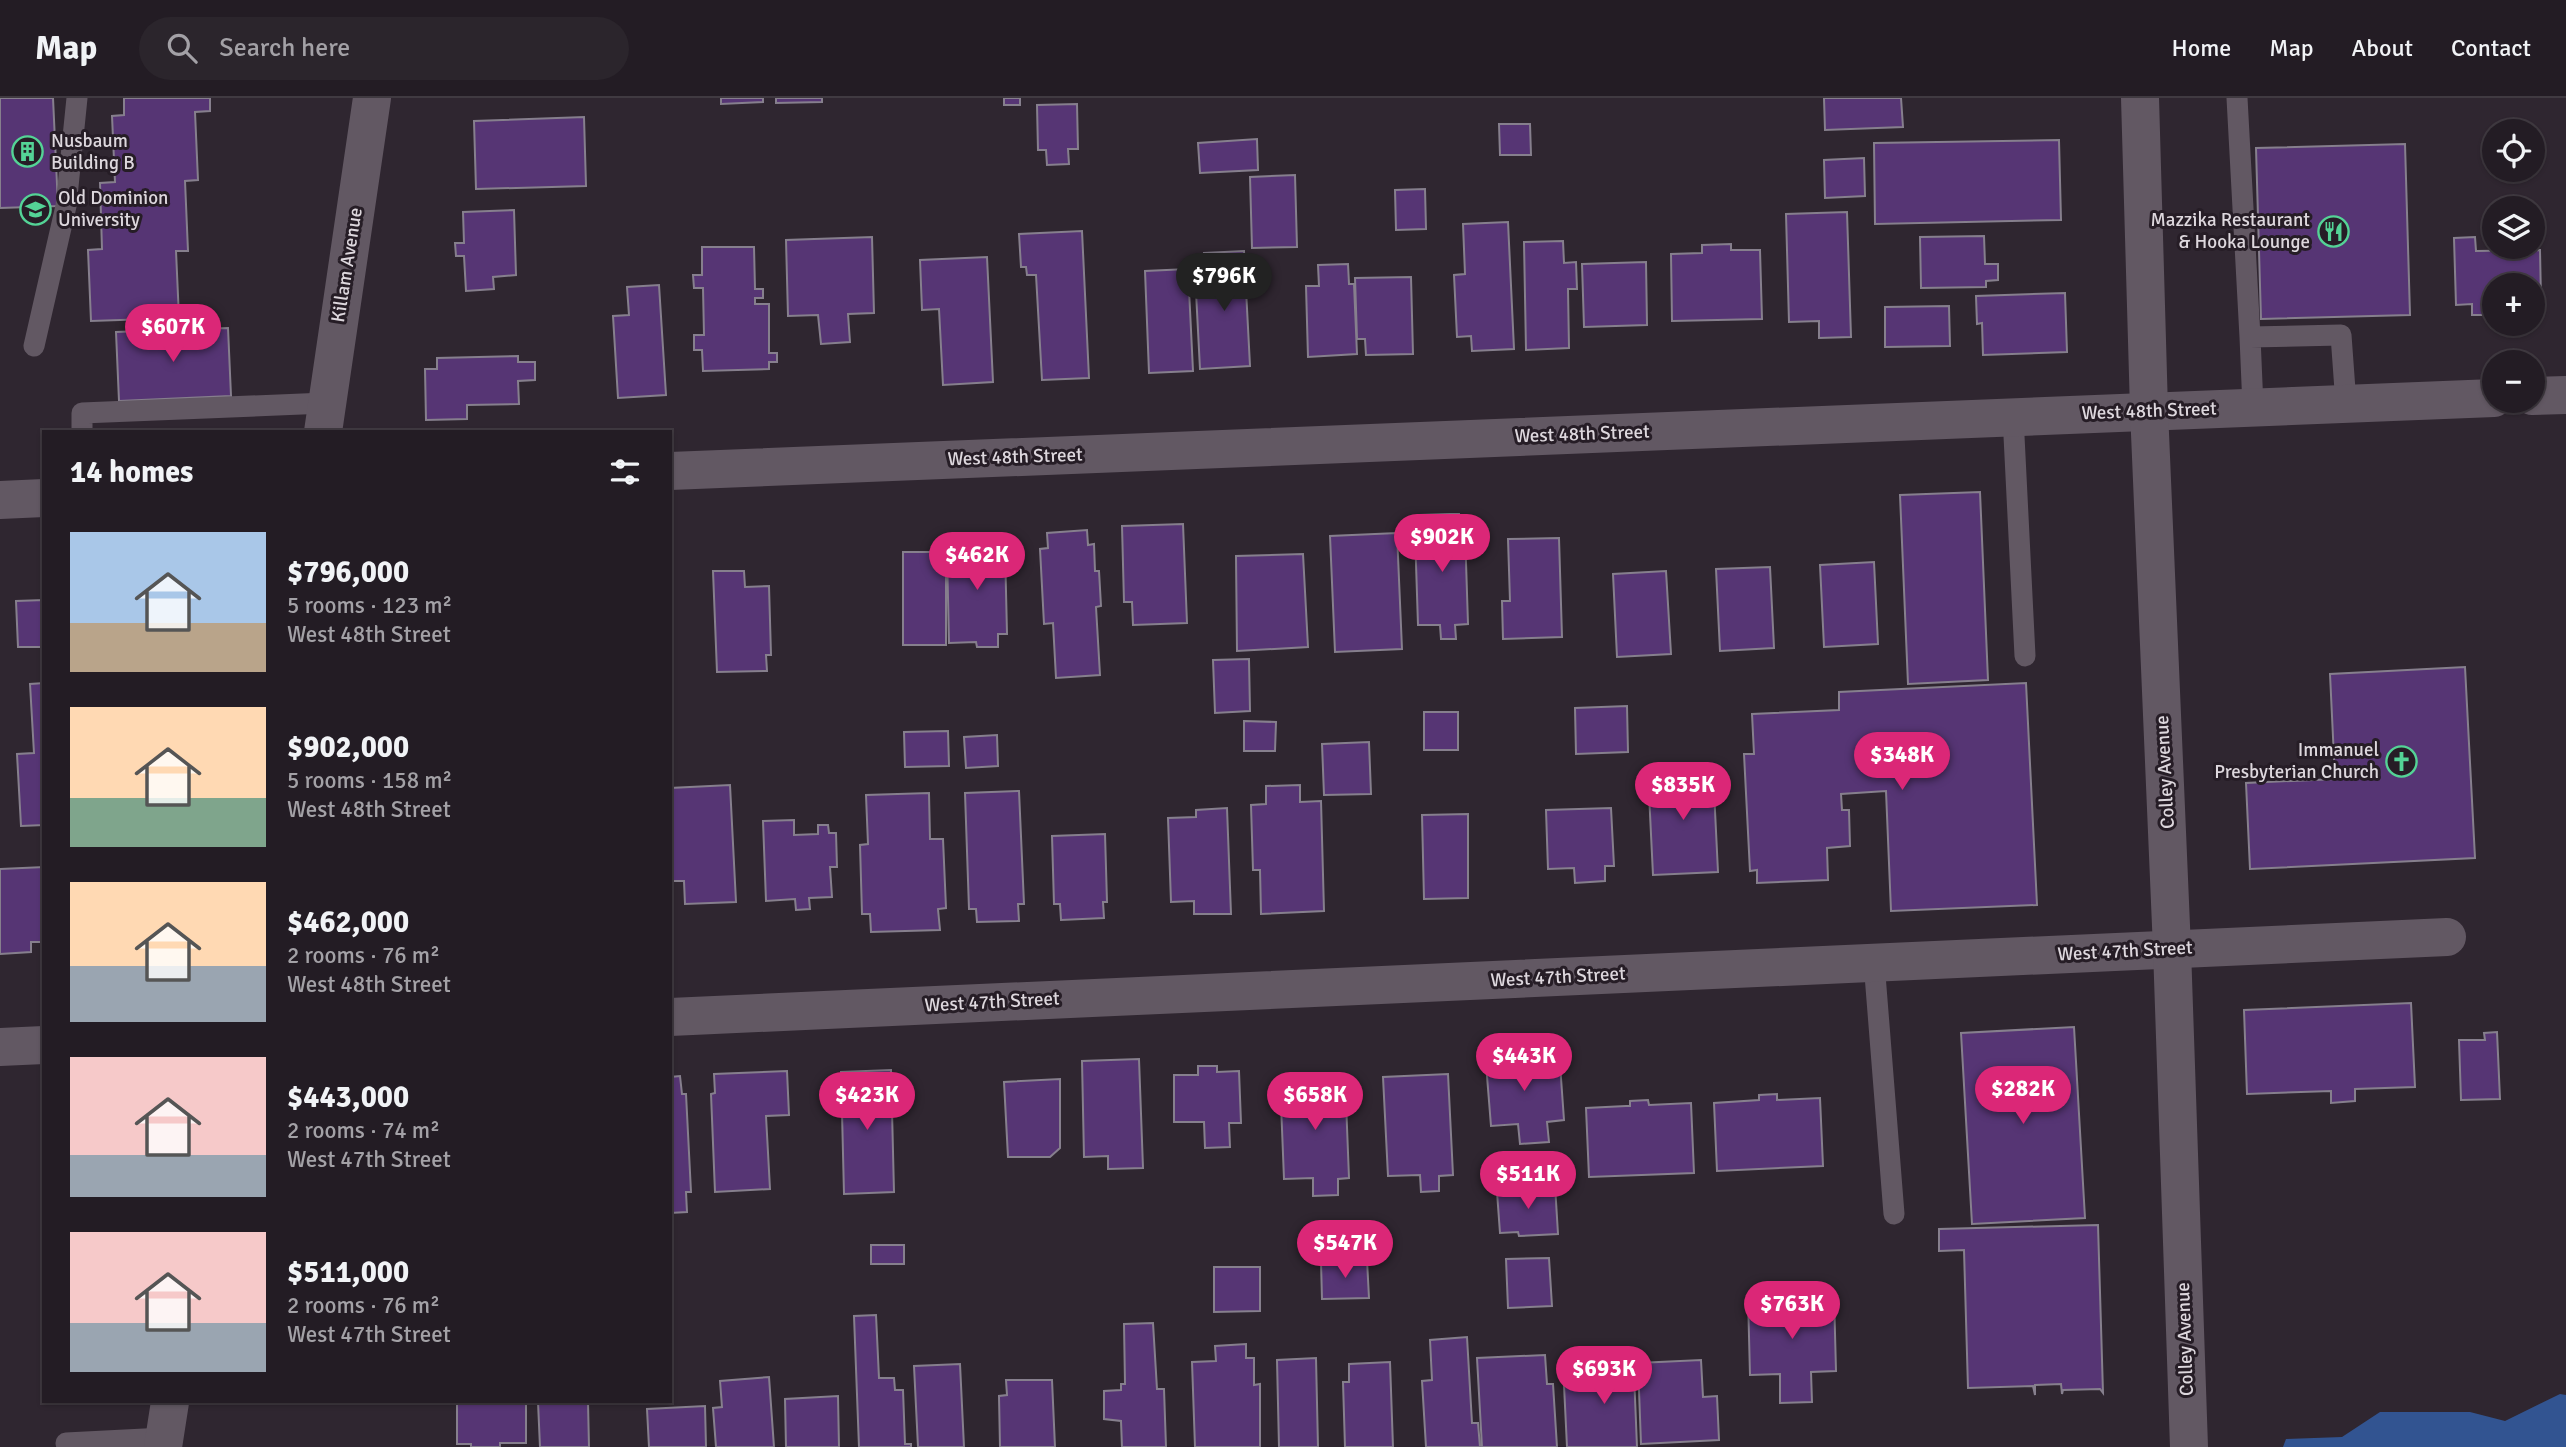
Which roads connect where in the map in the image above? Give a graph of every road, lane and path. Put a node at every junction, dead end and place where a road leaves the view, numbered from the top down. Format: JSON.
{"nodes":[{"id":1,"x":76,"y":98,"type":"edge"},
{"id":2,"x":372,"y":98,"type":"edge"},
{"id":3,"x":2140,"y":98,"type":"edge"},
{"id":4,"x":2237,"y":98,"type":"edge"},
{"id":5,"x":2250,"y":337,"type":"junction"},
{"id":6,"x":34,"y":346,"type":"dead end"},
{"id":7,"x":2566,"y":395,"type":"edge"},
{"id":8,"x":2545,"y":396,"type":"edge"},
{"id":9,"x":2482,"y":398,"type":"edge"},
{"id":10,"x":2346,"y":404,"type":"junction"},
{"id":11,"x":2253,"y":407,"type":"junction"},
{"id":12,"x":2149,"y":410,"type":"junction"},
{"id":13,"x":2013,"y":416,"type":"junction"},
{"id":14,"x":324,"y":418,"type":"edge"},
{"id":15,"x":82,"y":430,"type":"edge"},
{"id":16,"x":672,"y":471,"type":"edge"},
{"id":17,"x":42,"y":498,"type":"edge"},
{"id":18,"x":0,"y":500,"type":"edge"},
{"id":19,"x":2025,"y":656,"type":"dead end"},
{"id":20,"x":2447,"y":937,"type":"dead end"},
{"id":21,"x":2172,"y":949,"type":"junction"},
{"id":22,"x":1874,"y":962,"type":"junction"},
{"id":23,"x":672,"y":1017,"type":"edge"},
{"id":24,"x":42,"y":1045,"type":"edge"},
{"id":25,"x":0,"y":1047,"type":"edge"},
{"id":26,"x":1894,"y":1213,"type":"dead end"},
{"id":27,"x":166,"y":1429,"type":"edge"},
{"id":28,"x":66,"y":1443,"type":"dead end"},
{"id":29,"x":2189,"y":1447,"type":"edge"}],
"edges":[{"from":1,"to":6,"type":"lane"},
{"from":2,"to":14,"type":"street","name":"Killam Avenue"},
{"from":3,"to":12,"type":"street","name":"Colley Avenue"},
{"from":4,"to":5,"type":"lane"},
{"from":5,"to":10,"type":"lane"},
{"from":5,"to":11,"type":"lane"},
{"from":7,"to":8,"type":"street"},
{"from":9,"to":10,"type":"street","name":"West 48th Street"},
{"from":10,"to":11,"type":"street","name":"West 48th Street"},
{"from":11,"to":12,"type":"street","name":"West 48th Street"},
{"from":12,"to":13,"type":"street","name":"West 48th Street"},
{"from":12,"to":21,"type":"street","name":"Colley Avenue"},
{"from":13,"to":16,"type":"street","name":"West 48th Street"},
{"from":13,"to":19,"type":"lane"},
{"from":14,"to":15,"type":"lane"},
{"from":17,"to":18,"type":"street"},
{"from":20,"to":21,"type":"street","name":"West 47th Street"},
{"from":21,"to":22,"type":"street","name":"West 47th Street"},
{"from":21,"to":29,"type":"street","name":"Colley Avenue"},
{"from":22,"to":23,"type":"street","name":"West 47th Street"},
{"from":22,"to":26,"type":"lane"},
{"from":24,"to":25,"type":"street"},
{"from":27,"to":28,"type":"lane"}]}
